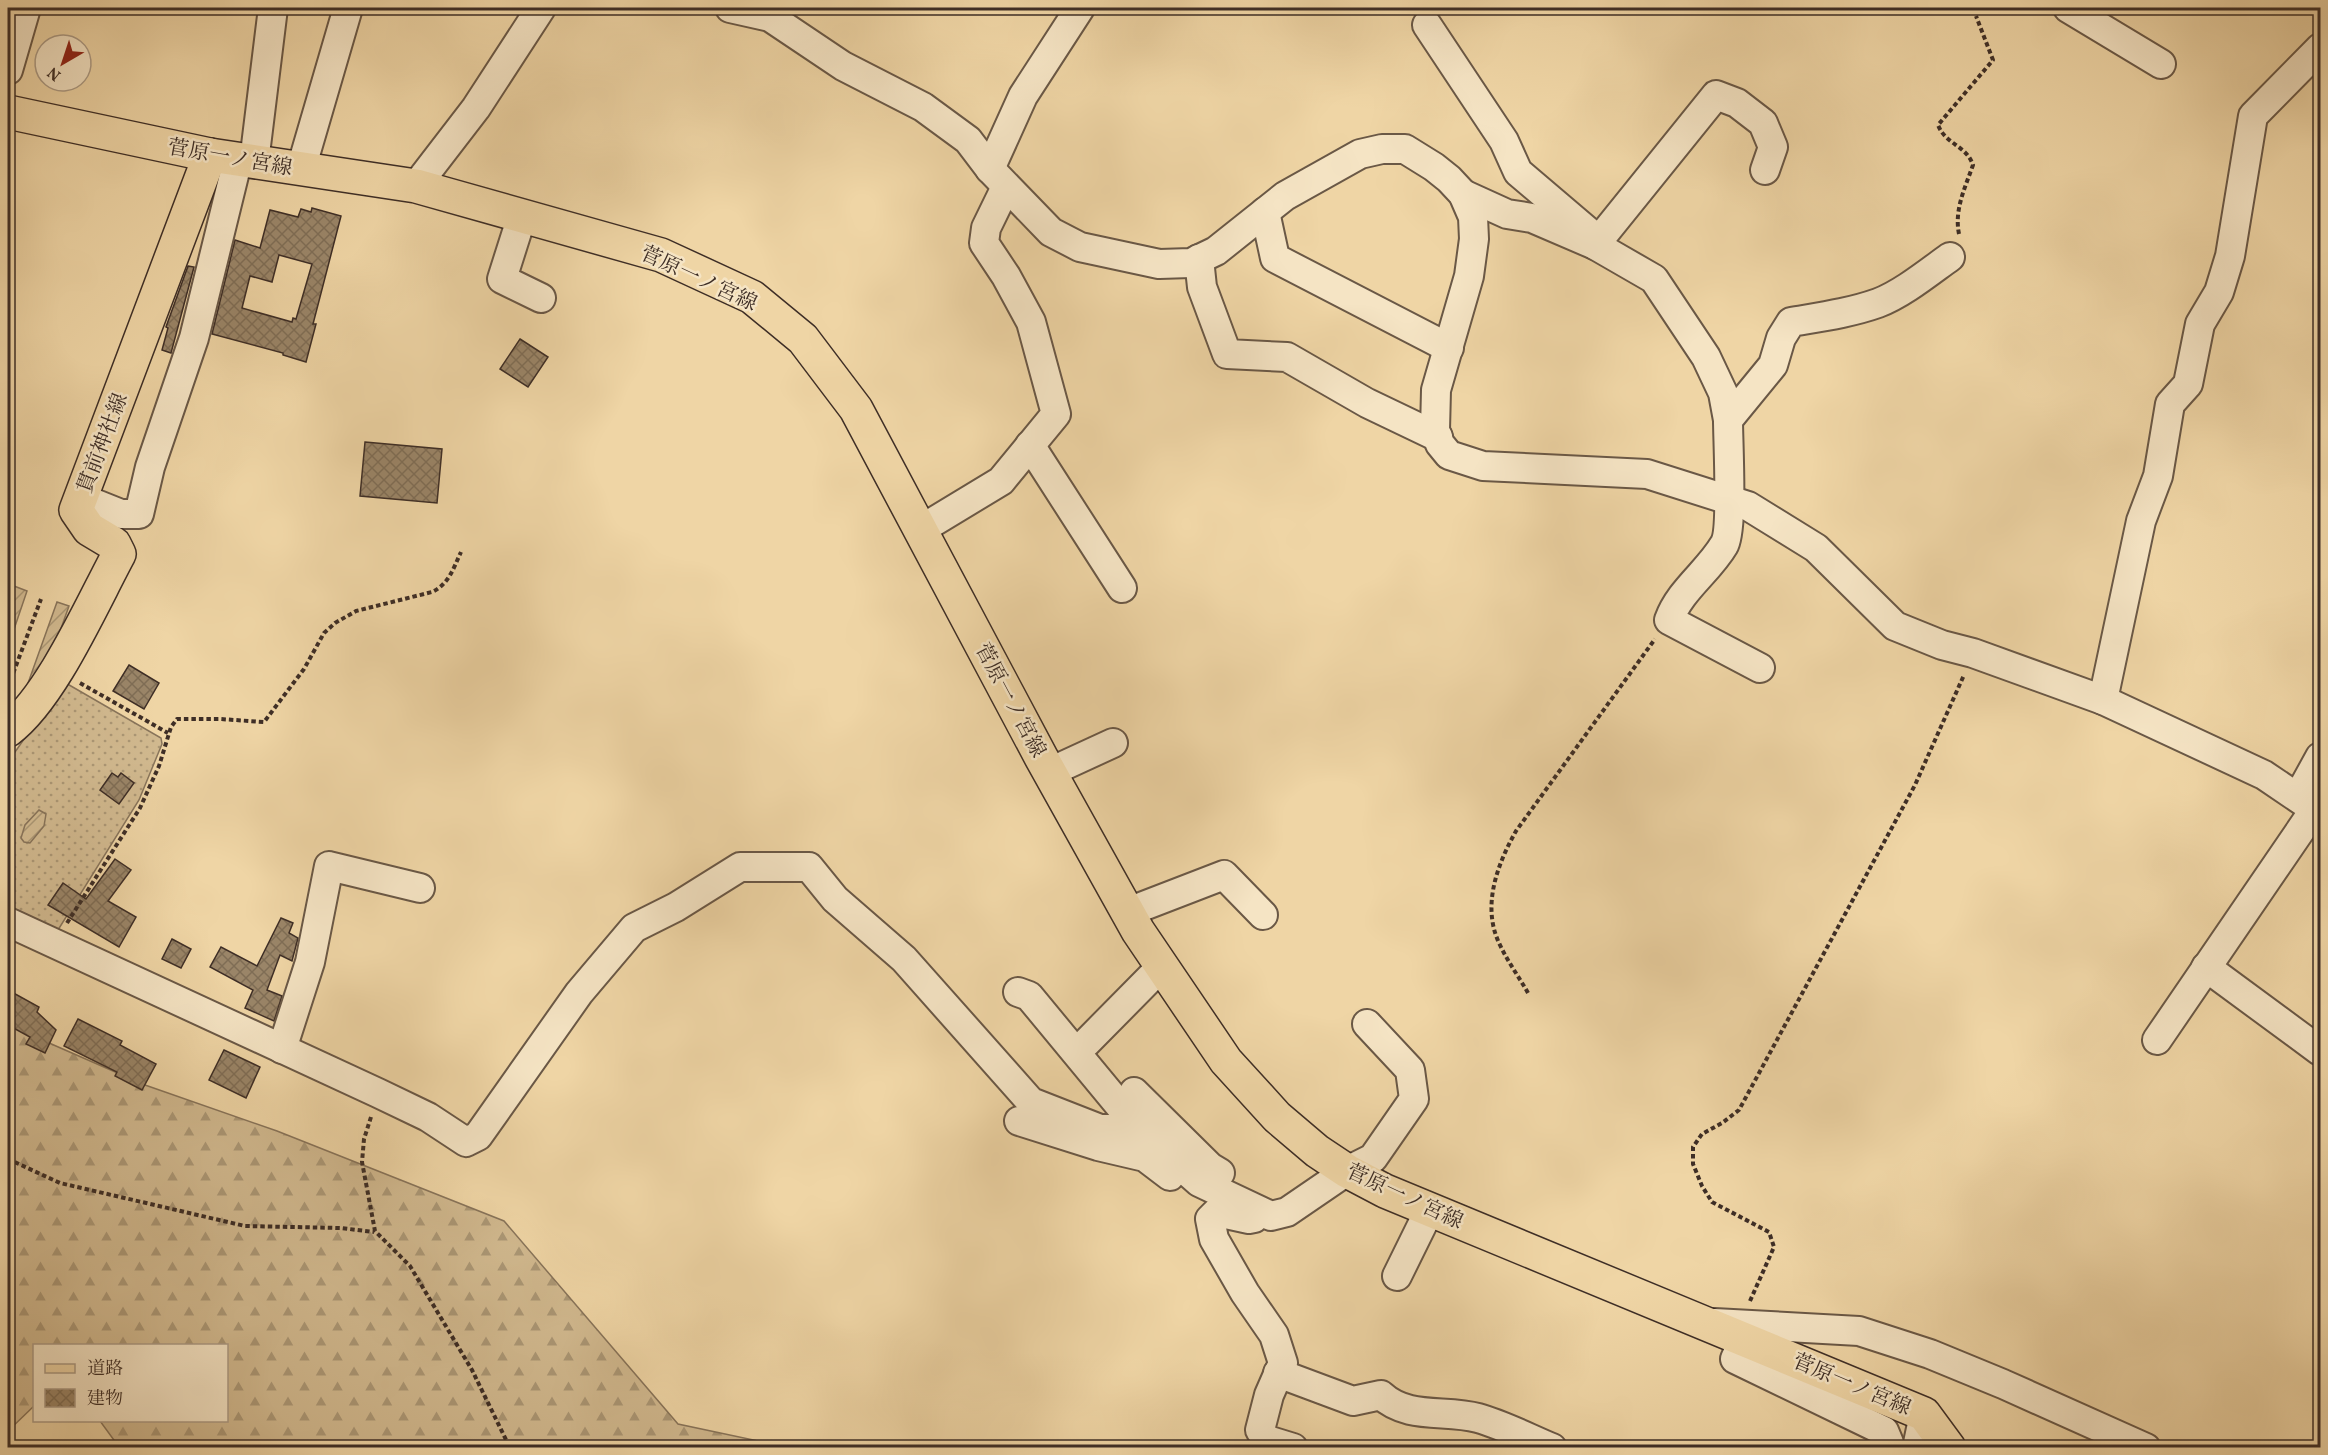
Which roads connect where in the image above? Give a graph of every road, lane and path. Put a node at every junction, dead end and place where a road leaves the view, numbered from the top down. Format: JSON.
{"nodes":[{"id":1,"x":26,"y":8,"type":"edge"},
{"id":2,"x":273,"y":8,"type":"edge"},
{"id":3,"x":348,"y":8,"type":"edge"},
{"id":4,"x":540,"y":8,"type":"edge"},
{"id":5,"x":729,"y":8,"type":"edge"},
{"id":6,"x":1080,"y":8,"type":"edge"},
{"id":7,"x":2068,"y":8,"type":"edge"},
{"id":8,"x":1976,"y":16,"type":"dead end"},
{"id":9,"x":1427,"y":25,"type":"dead end"},
{"id":10,"x":2320,"y":48,"type":"edge"},
{"id":11,"x":2161,"y":64,"type":"dead end"},
{"id":12,"x":8,"y":70,"type":"edge"},
{"id":13,"x":8,"y":112,"type":"edge"},
{"id":14,"x":234,"y":159,"type":"junction"},
{"id":15,"x":301,"y":169,"type":"junction"},
{"id":16,"x":1765,"y":170,"type":"dead end"},
{"id":17,"x":1518,"y":172,"type":"junction"},
{"id":18,"x":998,"y":178,"type":"junction"},
{"id":19,"x":416,"y":186,"type":"junction"},
{"id":20,"x":1463,"y":194,"type":"junction"},
{"id":21,"x":1265,"y":212,"type":"junction"},
{"id":22,"x":522,"y":216,"type":"junction"},
{"id":23,"x":1539,"y":221,"type":"junction"},
{"id":24,"x":1597,"y":242,"type":"junction"},
{"id":25,"x":1950,"y":257,"type":"joint"},
{"id":26,"x":1199,"y":259,"type":"junction"},
{"id":27,"x":541,"y":298,"type":"dead end"},
{"id":28,"x":1449,"y":348,"type":"junction"},
{"id":29,"x":1728,"y":420,"type":"junction"},
{"id":30,"x":1438,"y":437,"type":"junction"},
{"id":31,"x":1030,"y":446,"type":"junction"},
{"id":32,"x":81,"y":498,"type":"junction"},
{"id":33,"x":1729,"y":500,"type":"junction"},
{"id":34,"x":920,"y":530,"type":"junction"},
{"id":35,"x":460,"y":552,"type":"dead end"},
{"id":36,"x":1122,"y":588,"type":"dead end"},
{"id":37,"x":41,"y":599,"type":"dead end"},
{"id":38,"x":1669,"y":620,"type":"junction"},
{"id":39,"x":1974,"y":653,"type":"junction"},
{"id":40,"x":1760,"y":668,"type":"dead end"},
{"id":41,"x":57,"y":670,"type":"junction"},
{"id":42,"x":8,"y":687,"type":"edge"},
{"id":43,"x":2103,"y":700,"type":"junction"},
{"id":44,"x":8,"y":730,"type":"edge"},
{"id":45,"x":168,"y":733,"type":"junction"},
{"id":46,"x":1113,"y":743,"type":"dead end"},
{"id":47,"x":2320,"y":756,"type":"edge"},
{"id":48,"x":1050,"y":772,"type":"junction"},
{"id":49,"x":2311,"y":806,"type":"edge"},
{"id":50,"x":420,"y":888,"type":"dead end"},
{"id":51,"x":1128,"y":912,"type":"junction"},
{"id":52,"x":1263,"y":915,"type":"dead end"},
{"id":53,"x":8,"y":922,"type":"edge"},
{"id":54,"x":53,"y":944,"type":"junction"},
{"id":55,"x":1162,"y":966,"type":"junction"},
{"id":56,"x":2206,"y":967,"type":"junction"},
{"id":57,"x":1018,"y":992,"type":"dead end"},
{"id":58,"x":1528,"y":993,"type":"dead end"},
{"id":59,"x":1367,"y":1024,"type":"dead end"},
{"id":60,"x":2157,"y":1040,"type":"dead end"},
{"id":61,"x":1086,"y":1043,"type":"dead end"},
{"id":62,"x":282,"y":1050,"type":"junction"},
{"id":63,"x":2320,"y":1051,"type":"edge"},
{"id":64,"x":1134,"y":1092,"type":"dead end"},
{"id":65,"x":378,"y":1093,"type":"junction"},
{"id":66,"x":1019,"y":1121,"type":"dead end"},
{"id":67,"x":1140,"y":1129,"type":"junction"},
{"id":68,"x":8,"y":1159,"type":"edge"},
{"id":69,"x":1347,"y":1171,"type":"junction"},
{"id":70,"x":1430,"y":1209,"type":"junction"},
{"id":71,"x":1217,"y":1212,"type":"junction"},
{"id":72,"x":1279,"y":1214,"type":"junction"},
{"id":73,"x":374,"y":1232,"type":"dead end"},
{"id":74,"x":1398,"y":1275,"type":"dead end"},
{"id":75,"x":1742,"y":1331,"type":"junction"},
{"id":76,"x":1278,"y":1373,"type":"junction"},
{"id":77,"x":1924,"y":1414,"type":"junction"},
{"id":78,"x":510,"y":1448,"type":"edge"},
{"id":79,"x":1293,"y":1448,"type":"edge"},
{"id":80,"x":1552,"y":1448,"type":"edge"},
{"id":81,"x":1887,"y":1448,"type":"edge"},
{"id":82,"x":1917,"y":1448,"type":"edge"},
{"id":83,"x":1949,"y":1448,"type":"edge"},
{"id":84,"x":2146,"y":1448,"type":"edge"}],
"edges":[{"from":1,"to":12,"type":"street"},
{"from":2,"to":14,"type":"street"},
{"from":3,"to":15,"type":"street"},
{"from":4,"to":19,"type":"street"},
{"from":5,"to":18,"type":"street"},
{"from":6,"to":18,"type":"street"},
{"from":7,"to":11,"type":"street"},
{"from":8,"to":25,"type":"path"},
{"from":9,"to":17,"type":"street"},
{"from":10,"to":43,"type":"street"},
{"from":13,"to":14,"type":"main road","name":"菅原一ノ宮線"},
{"from":14,"to":15,"type":"main road","name":"菅原一ノ宮線"},
{"from":14,"to":32,"type":"main road","name":"貫前神社線"},
{"from":14,"to":32,"type":"street"},
{"from":15,"to":19,"type":"main road","name":"菅原一ノ宮線"},
{"from":16,"to":24,"type":"street"},
{"from":17,"to":23,"type":"street"},
{"from":17,"to":24,"type":"street"},
{"from":18,"to":26,"type":"street"},
{"from":18,"to":31,"type":"street"},
{"from":19,"to":22,"type":"main road","name":"菅原一ノ宮線"},
{"from":20,"to":21,"type":"street"},
{"from":20,"to":23,"type":"street"},
{"from":20,"to":28,"type":"street"},
{"from":21,"to":26,"type":"street"},
{"from":21,"to":28,"type":"street"},
{"from":22,"to":27,"type":"street"},
{"from":22,"to":34,"type":"main road","name":"菅原一ノ宮線"},
{"from":23,"to":24,"type":"street"},
{"from":24,"to":29,"type":"street"},
{"from":25,"to":29,"type":"street"},
{"from":26,"to":30,"type":"street"},
{"from":28,"to":30,"type":"street"},
{"from":29,"to":33,"type":"street"},
{"from":30,"to":33,"type":"street"},
{"from":31,"to":34,"type":"street"},
{"from":31,"to":36,"type":"street"},
{"from":32,"to":41,"type":"main road","name":"貫前神社線"},
{"from":33,"to":38,"type":"street"},
{"from":33,"to":39,"type":"street"},
{"from":34,"to":48,"type":"main road","name":"菅原一ノ宮線"},
{"from":35,"to":45,"type":"path"},
{"from":37,"to":42,"type":"path"},
{"from":38,"to":40,"type":"street"},
{"from":38,"to":58,"type":"path"},
{"from":39,"to":43,"type":"street"},
{"from":39,"to":75,"type":"path"},
{"from":41,"to":44,"type":"main road","name":"貫前神社線"},
{"from":41,"to":45,"type":"path"},
{"from":43,"to":49,"type":"street"},
{"from":45,"to":54,"type":"path"},
{"from":46,"to":48,"type":"street"},
{"from":47,"to":49,"type":"street"},
{"from":48,"to":51,"type":"main road","name":"菅原一ノ宮線"},
{"from":49,"to":56,"type":"street"},
{"from":50,"to":62,"type":"street"},
{"from":51,"to":52,"type":"street"},
{"from":51,"to":55,"type":"main road","name":"菅原一ノ宮線"},
{"from":53,"to":54,"type":"street"},
{"from":54,"to":62,"type":"street"},
{"from":55,"to":61,"type":"street"},
{"from":55,"to":69,"type":"main road","name":"菅原一ノ宮線"},
{"from":56,"to":60,"type":"street"},
{"from":56,"to":63,"type":"street"},
{"from":57,"to":67,"type":"street"},
{"from":59,"to":69,"type":"street"},
{"from":62,"to":65,"type":"street"},
{"from":64,"to":72,"type":"street"},
{"from":65,"to":67,"type":"street"},
{"from":65,"to":78,"type":"path"},
{"from":66,"to":71,"type":"street"},
{"from":67,"to":72,"type":"street"},
{"from":68,"to":73,"type":"path"},
{"from":69,"to":70,"type":"main road","name":"菅原一ノ宮線"},
{"from":69,"to":72,"type":"street"},
{"from":70,"to":74,"type":"street"},
{"from":70,"to":75,"type":"main road","name":"菅原一ノ宮線"},
{"from":71,"to":72,"type":"street"},
{"from":71,"to":76,"type":"street"},
{"from":75,"to":77,"type":"main road","name":"菅原一ノ宮線"},
{"from":75,"to":81,"type":"street"},
{"from":75,"to":84,"type":"street"},
{"from":76,"to":79,"type":"street"},
{"from":76,"to":80,"type":"street"},
{"from":77,"to":82,"type":"street"},
{"from":77,"to":83,"type":"main road","name":"菅原一ノ宮線"}]}
